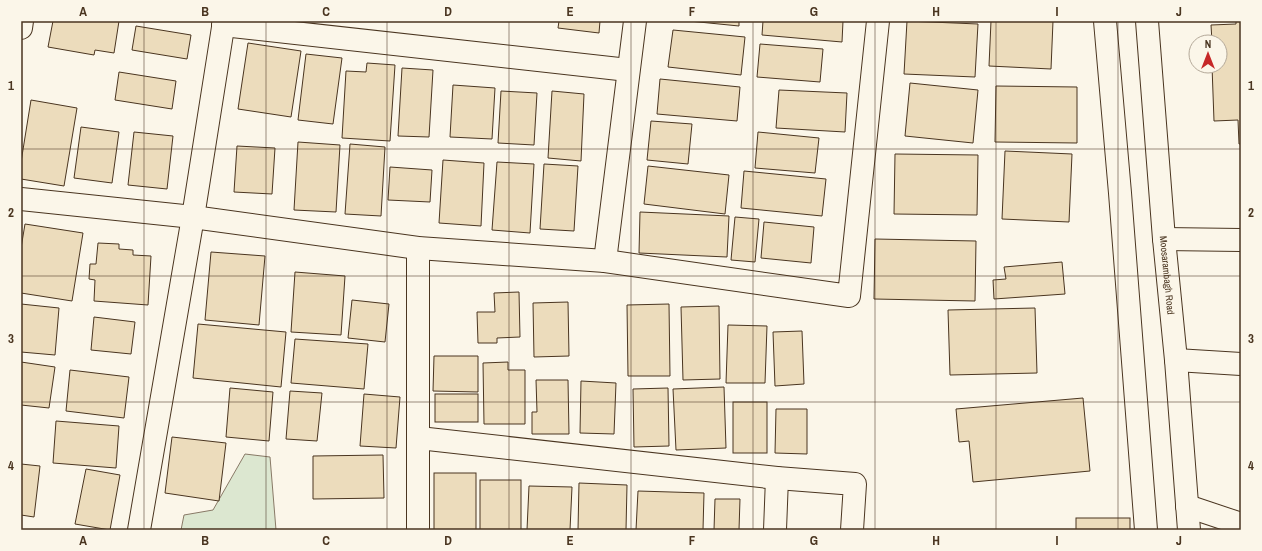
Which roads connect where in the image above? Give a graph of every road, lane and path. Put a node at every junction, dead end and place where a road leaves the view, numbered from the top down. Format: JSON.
{"nodes":[{"id":1,"x":22,"y":21,"type":"edge"},
{"id":2,"x":635,"y":21,"type":"edge"},
{"id":3,"x":878,"y":21,"type":"edge"},
{"id":4,"x":1105,"y":21,"type":"edge"},
{"id":5,"x":1147,"y":21,"type":"edge"},
{"id":6,"x":223,"y":23,"type":"edge"},
{"id":7,"x":21,"y":28,"type":"edge"},
{"id":8,"x":628,"y":70,"type":"junction"},
{"id":9,"x":21,"y":200,"type":"edge"},
{"id":10,"x":193,"y":217,"type":"junction"},
{"id":11,"x":1164,"y":239,"type":"junction"},
{"id":12,"x":1241,"y":240,"type":"edge"},
{"id":13,"x":418,"y":248,"type":"junction"},
{"id":14,"x":605,"y":261,"type":"junction"},
{"id":15,"x":1176,"y":360,"type":"junction"},
{"id":16,"x":1241,"y":364,"type":"edge"},
{"id":17,"x":419,"y":438,"type":"junction"},
{"id":18,"x":777,"y":478,"type":"junction"},
{"id":19,"x":1187,"y":506,"type":"junction"},
{"id":20,"x":1241,"y":524,"type":"edge"},
{"id":21,"x":139,"y":530,"type":"edge"},
{"id":22,"x":418,"y":530,"type":"edge"},
{"id":23,"x":775,"y":530,"type":"edge"},
{"id":24,"x":852,"y":530,"type":"edge"},
{"id":25,"x":1146,"y":530,"type":"edge"},
{"id":26,"x":1189,"y":530,"type":"edge"}],
"edges":[{"from":1,"to":7,"type":"street"},
{"from":2,"to":8,"type":"street"},
{"from":3,"to":14,"type":"street"},
{"from":4,"to":25,"type":"street"},
{"from":5,"to":11,"type":"street","name":"Moosarambagh Road"},
{"from":6,"to":8,"type":"street"},
{"from":6,"to":10,"type":"street"},
{"from":8,"to":14,"type":"street"},
{"from":9,"to":10,"type":"street"},
{"from":10,"to":13,"type":"street"},
{"from":10,"to":21,"type":"street"},
{"from":11,"to":12,"type":"street"},
{"from":11,"to":15,"type":"street","name":"Moosarambagh Road"},
{"from":13,"to":14,"type":"street"},
{"from":13,"to":17,"type":"street"},
{"from":15,"to":16,"type":"street"},
{"from":15,"to":19,"type":"street","name":"Moosarambagh Road"},
{"from":17,"to":18,"type":"street"},
{"from":17,"to":22,"type":"street"},
{"from":18,"to":23,"type":"street"},
{"from":18,"to":24,"type":"street"},
{"from":19,"to":20,"type":"street"},
{"from":19,"to":26,"type":"street","name":"Moosarambagh Road"}]}
